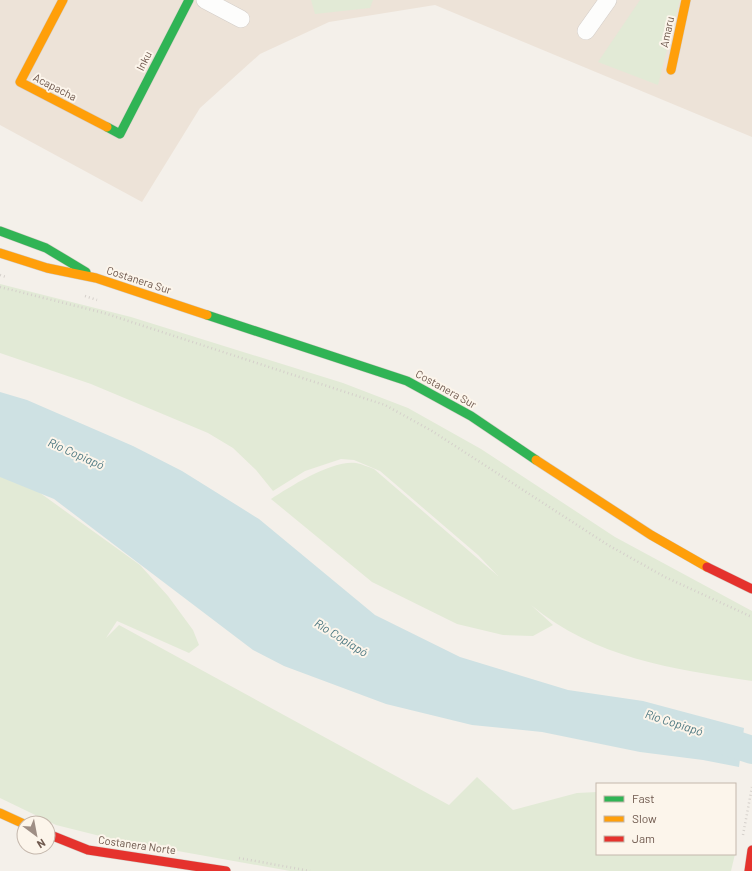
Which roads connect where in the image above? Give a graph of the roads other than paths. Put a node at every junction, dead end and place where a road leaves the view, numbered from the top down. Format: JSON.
{"nodes":[{"id":1,"x":63,"y":0,"type":"edge"},
{"id":2,"x":189,"y":0,"type":"edge"},
{"id":3,"x":205,"y":0,"type":"edge"},
{"id":4,"x":608,"y":0,"type":"edge"},
{"id":5,"x":686,"y":0,"type":"edge"},
{"id":6,"x":241,"y":19,"type":"dead end"},
{"id":7,"x":586,"y":31,"type":"dead end"},
{"id":8,"x":671,"y":70,"type":"dead end"},
{"id":9,"x":120,"y":134,"type":"joint"},
{"id":10,"x":0,"y":231,"type":"edge"},
{"id":11,"x":0,"y":237,"type":"edge"},
{"id":12,"x":39,"y":246,"type":"junction"},
{"id":13,"x":0,"y":253,"type":"edge"},
{"id":14,"x":0,"y":259,"type":"edge"},
{"id":15,"x":22,"y":261,"type":"junction"},
{"id":16,"x":96,"y":278,"type":"junction"},
{"id":17,"x":752,"y":589,"type":"edge"},
{"id":18,"x":0,"y":813,"type":"edge"},
{"id":19,"x":16,"y":820,"type":"edge"},
{"id":20,"x":56,"y":837,"type":"edge"},
{"id":21,"x":752,"y":850,"type":"edge"},
{"id":22,"x":226,"y":871,"type":"edge"},
{"id":23,"x":749,"y":871,"type":"edge"}],
"edges":[{"from":1,"to":9,"type":"street","name":"Acapacha"},
{"from":2,"to":9,"type":"street","name":"Inku"},
{"from":3,"to":6,"type":"street"},
{"from":4,"to":7,"type":"street"},
{"from":5,"to":8,"type":"street","name":"Amaru"},
{"from":10,"to":12,"type":"street","name":"Costanera Sur"},
{"from":11,"to":12,"type":"street"},
{"from":12,"to":16,"type":"street","name":"Costanera Sur"},
{"from":13,"to":15,"type":"street","name":"Costanera Sur"},
{"from":14,"to":15,"type":"street"},
{"from":15,"to":16,"type":"street","name":"Costanera Sur"},
{"from":16,"to":17,"type":"street","name":"Costanera Sur"},
{"from":18,"to":19,"type":"street"},
{"from":20,"to":22,"type":"street","name":"Costanera Norte"},
{"from":21,"to":23,"type":"street"}]}
